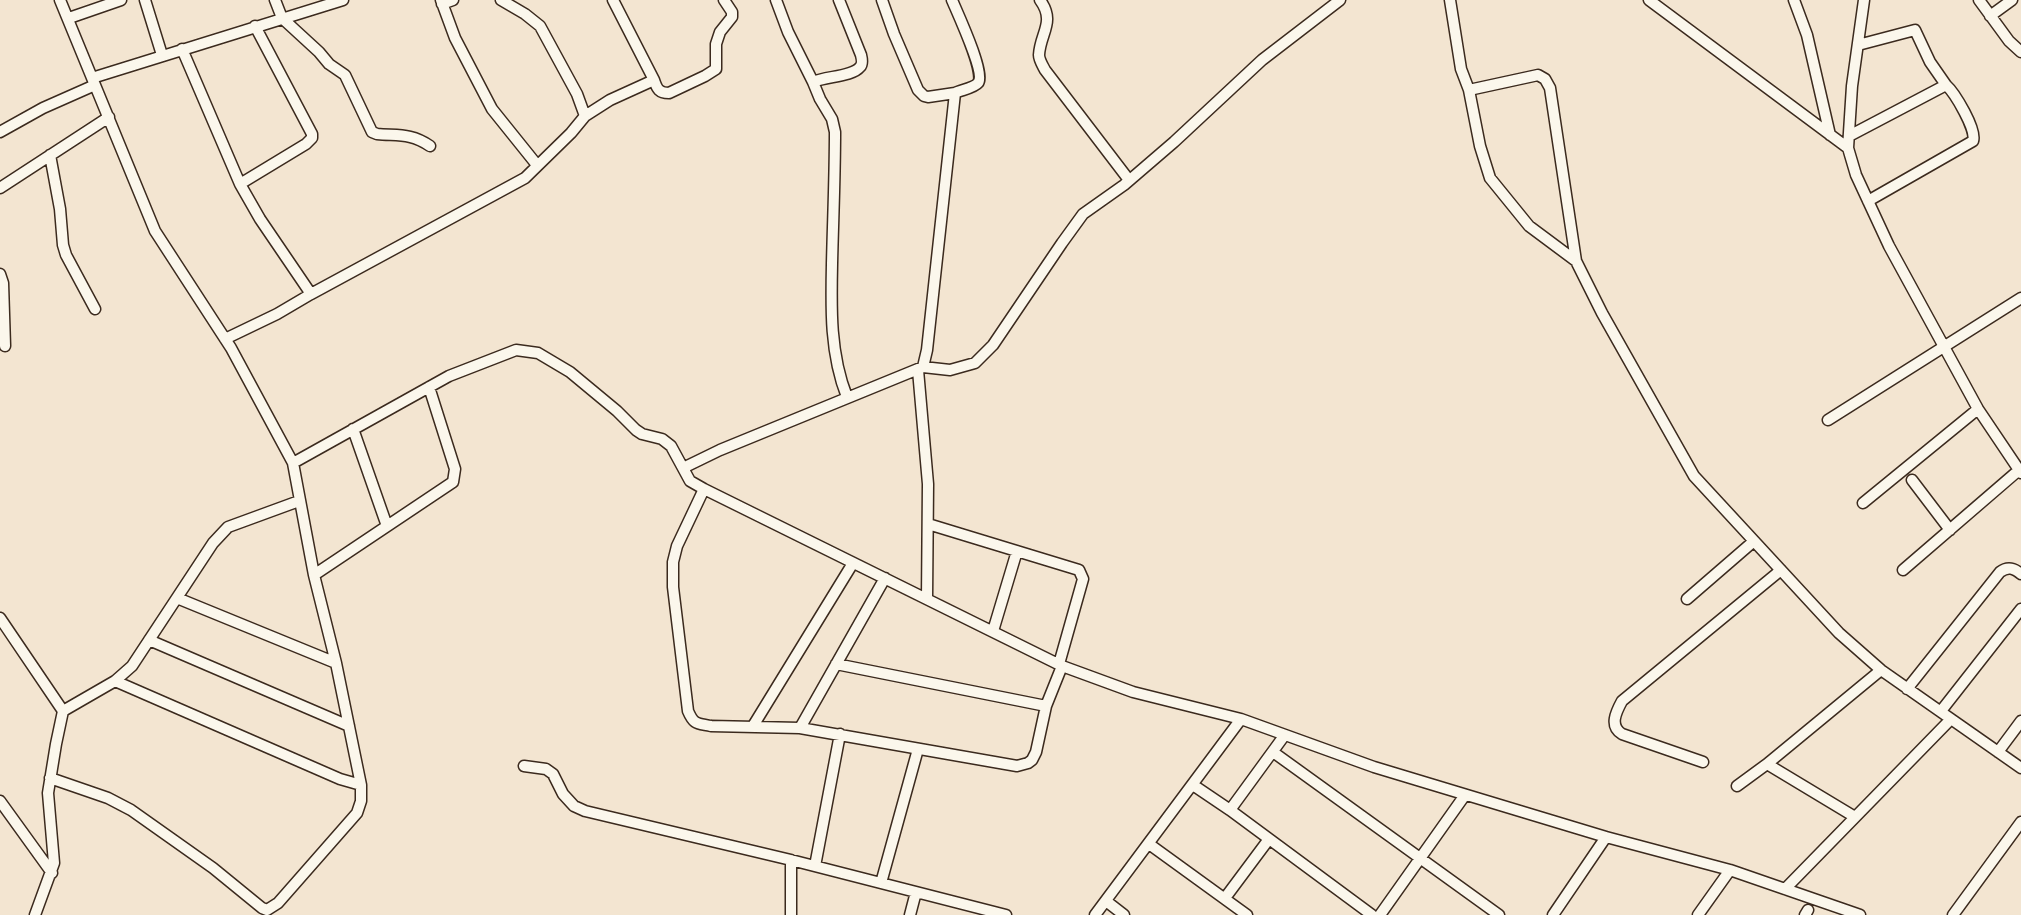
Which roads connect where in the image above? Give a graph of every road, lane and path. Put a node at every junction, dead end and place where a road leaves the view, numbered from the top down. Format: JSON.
{"nodes":[{"id":1,"x":60,"y":0,"type":"edge"},
{"id":2,"x":121,"y":0,"type":"edge"},
{"id":3,"x":145,"y":0,"type":"edge"},
{"id":4,"x":275,"y":0,"type":"edge"},
{"id":5,"x":343,"y":0,"type":"edge"},
{"id":6,"x":453,"y":0,"type":"edge"},
{"id":7,"x":501,"y":0,"type":"edge"},
{"id":8,"x":613,"y":0,"type":"edge"},
{"id":9,"x":724,"y":0,"type":"edge"},
{"id":10,"x":776,"y":0,"type":"edge"},
{"id":11,"x":839,"y":0,"type":"edge"},
{"id":12,"x":882,"y":0,"type":"edge"},
{"id":13,"x":952,"y":0,"type":"edge"},
{"id":14,"x":1040,"y":0,"type":"edge"},
{"id":15,"x":1340,"y":0,"type":"edge"},
{"id":16,"x":1450,"y":0,"type":"edge"},
{"id":17,"x":1649,"y":0,"type":"edge"},
{"id":18,"x":1794,"y":0,"type":"edge"},
{"id":19,"x":1864,"y":0,"type":"edge"},
{"id":20,"x":1979,"y":0,"type":"edge"},
{"id":21,"x":2012,"y":0,"type":"edge"},
{"id":22,"x":442,"y":2,"type":"edge"},
{"id":23,"x":1990,"y":16,"type":"junction"},
{"id":24,"x":68,"y":18,"type":"junction"},
{"id":25,"x":282,"y":18,"type":"junction"},
{"id":26,"x":255,"y":26,"type":"junction"},
{"id":27,"x":1858,"y":45,"type":"junction"},
{"id":28,"x":182,"y":49,"type":"junction"},
{"id":29,"x":2021,"y":52,"type":"edge"},
{"id":30,"x":162,"y":55,"type":"junction"},
{"id":31,"x":654,"y":80,"type":"junction"},
{"id":32,"x":94,"y":81,"type":"junction"},
{"id":33,"x":813,"y":82,"type":"junction"},
{"id":34,"x":1946,"y":85,"type":"junction"},
{"id":35,"x":1469,"y":90,"type":"junction"},
{"id":36,"x":955,"y":93,"type":"junction"},
{"id":37,"x":585,"y":116,"type":"junction"},
{"id":38,"x":109,"y":117,"type":"junction"},
{"id":39,"x":0,"y":132,"type":"edge"},
{"id":40,"x":1830,"y":135,"type":"junction"},
{"id":41,"x":1849,"y":136,"type":"junction"},
{"id":42,"x":430,"y":146,"type":"dead end"},
{"id":43,"x":1848,"y":148,"type":"junction"},
{"id":44,"x":50,"y":154,"type":"junction"},
{"id":45,"x":537,"y":165,"type":"junction"},
{"id":46,"x":1129,"y":180,"type":"junction"},
{"id":47,"x":240,"y":184,"type":"junction"},
{"id":48,"x":0,"y":188,"type":"edge"},
{"id":49,"x":1868,"y":201,"type":"junction"},
{"id":50,"x":1576,"y":261,"type":"junction"},
{"id":51,"x":0,"y":274,"type":"edge"},
{"id":52,"x":311,"y":294,"type":"junction"},
{"id":53,"x":2021,"y":298,"type":"edge"},
{"id":54,"x":95,"y":309,"type":"dead end"},
{"id":55,"x":225,"y":339,"type":"junction"},
{"id":56,"x":5,"y":346,"type":"dead end"},
{"id":57,"x":1944,"y":348,"type":"junction"},
{"id":58,"x":920,"y":369,"type":"junction"},
{"id":59,"x":429,"y":387,"type":"junction"},
{"id":60,"x":847,"y":397,"type":"junction"},
{"id":61,"x":1978,"y":408,"type":"junction"},
{"id":62,"x":1828,"y":420,"type":"dead end"},
{"id":63,"x":354,"y":429,"type":"junction"},
{"id":64,"x":293,"y":463,"type":"junction"},
{"id":65,"x":683,"y":468,"type":"junction"},
{"id":66,"x":2020,"y":472,"type":"edge"},
{"id":67,"x":1912,"y":480,"type":"dead end"},
{"id":68,"x":704,"y":489,"type":"junction"},
{"id":69,"x":299,"y":501,"type":"junction"},
{"id":70,"x":1863,"y":503,"type":"dead end"},
{"id":71,"x":928,"y":524,"type":"junction"},
{"id":72,"x":387,"y":526,"type":"junction"},
{"id":73,"x":1950,"y":530,"type":"junction"},
{"id":74,"x":1754,"y":542,"type":"junction"},
{"id":75,"x":1017,"y":551,"type":"junction"},
{"id":76,"x":852,"y":563,"type":"junction"},
{"id":77,"x":1781,"y":570,"type":"junction"},
{"id":78,"x":1903,"y":570,"type":"dead end"},
{"id":79,"x":2021,"y":574,"type":"edge"},
{"id":80,"x":314,"y":575,"type":"junction"},
{"id":81,"x":885,"y":578,"type":"junction"},
{"id":82,"x":177,"y":598,"type":"junction"},
{"id":83,"x":927,"y":599,"type":"junction"},
{"id":84,"x":1687,"y":599,"type":"dead end"},
{"id":85,"x":2021,"y":609,"type":"edge"},
{"id":86,"x":0,"y":618,"type":"edge"},
{"id":87,"x":992,"y":631,"type":"junction"},
{"id":88,"x":149,"y":640,"type":"junction"},
{"id":89,"x":336,"y":663,"type":"junction"},
{"id":90,"x":836,"y":664,"type":"junction"},
{"id":91,"x":1061,"y":665,"type":"junction"},
{"id":92,"x":1881,"y":670,"type":"junction"},
{"id":93,"x":115,"y":681,"type":"junction"},
{"id":94,"x":1907,"y":689,"type":"junction"},
{"id":95,"x":1046,"y":706,"type":"junction"},
{"id":96,"x":63,"y":711,"type":"junction"},
{"id":97,"x":1941,"y":711,"type":"junction"},
{"id":98,"x":1241,"y":719,"type":"junction"},
{"id":99,"x":1951,"y":719,"type":"junction"},
{"id":100,"x":2021,"y":721,"type":"edge"},
{"id":101,"x":349,"y":726,"type":"junction"},
{"id":102,"x":753,"y":726,"type":"junction"},
{"id":103,"x":800,"y":728,"type":"junction"},
{"id":104,"x":840,"y":734,"type":"junction"},
{"id":105,"x":1284,"y":736,"type":"junction"},
{"id":106,"x":918,"y":749,"type":"junction"},
{"id":107,"x":1273,"y":752,"type":"junction"},
{"id":108,"x":1998,"y":752,"type":"junction"},
{"id":109,"x":1703,"y":762,"type":"dead end"},
{"id":110,"x":1767,"y":764,"type":"junction"},
{"id":111,"x":524,"y":766,"type":"dead end"},
{"id":112,"x":2021,"y":768,"type":"edge"},
{"id":113,"x":50,"y":778,"type":"junction"},
{"id":114,"x":361,"y":785,"type":"junction"},
{"id":115,"x":1192,"y":785,"type":"junction"},
{"id":116,"x":1737,"y":786,"type":"dead end"},
{"id":117,"x":1465,"y":795,"type":"junction"},
{"id":118,"x":0,"y":802,"type":"edge"},
{"id":119,"x":1230,"y":810,"type":"junction"},
{"id":120,"x":1855,"y":817,"type":"junction"},
{"id":121,"x":2021,"y":822,"type":"edge"},
{"id":122,"x":1606,"y":837,"type":"junction"},
{"id":123,"x":1269,"y":839,"type":"junction"},
{"id":124,"x":1149,"y":844,"type":"junction"},
{"id":125,"x":1420,"y":859,"type":"junction"},
{"id":126,"x":791,"y":860,"type":"junction"},
{"id":127,"x":815,"y":866,"type":"junction"},
{"id":128,"x":1730,"y":870,"type":"junction"},
{"id":129,"x":52,"y":873,"type":"junction"},
{"id":130,"x":881,"y":883,"type":"junction"},
{"id":131,"x":1785,"y":889,"type":"junction"},
{"id":132,"x":916,"y":892,"type":"junction"},
{"id":133,"x":1225,"y":898,"type":"junction"},
{"id":134,"x":1106,"y":901,"type":"junction"},
{"id":135,"x":35,"y":915,"type":"edge"},
{"id":136,"x":791,"y":915,"type":"edge"},
{"id":137,"x":910,"y":915,"type":"edge"},
{"id":138,"x":1006,"y":915,"type":"edge"},
{"id":139,"x":1094,"y":915,"type":"edge"},
{"id":140,"x":1124,"y":915,"type":"edge"},
{"id":141,"x":1247,"y":915,"type":"edge"},
{"id":142,"x":1372,"y":915,"type":"edge"},
{"id":143,"x":1380,"y":915,"type":"edge"},
{"id":144,"x":1499,"y":915,"type":"edge"},
{"id":145,"x":1553,"y":915,"type":"edge"},
{"id":146,"x":1698,"y":915,"type":"edge"},
{"id":147,"x":1860,"y":915,"type":"edge"},
{"id":148,"x":1952,"y":915,"type":"edge"}],
"edges":[{"from":1,"to":24,"type":"street"},
{"from":2,"to":24,"type":"street"},
{"from":3,"to":30,"type":"street"},
{"from":4,"to":25,"type":"street"},
{"from":5,"to":25,"type":"street"},
{"from":6,"to":22,"type":"street"},
{"from":7,"to":37,"type":"street"},
{"from":8,"to":31,"type":"street"},
{"from":9,"to":31,"type":"street"},
{"from":10,"to":33,"type":"street"},
{"from":11,"to":33,"type":"street"},
{"from":12,"to":36,"type":"street"},
{"from":13,"to":36,"type":"street"},
{"from":14,"to":46,"type":"street"},
{"from":15,"to":46,"type":"street"},
{"from":16,"to":35,"type":"street"},
{"from":17,"to":40,"type":"street"},
{"from":18,"to":40,"type":"street"},
{"from":19,"to":27,"type":"street"},
{"from":20,"to":23,"type":"street"},
{"from":21,"to":23,"type":"street"},
{"from":22,"to":45,"type":"street"},
{"from":23,"to":29,"type":"street"},
{"from":24,"to":32,"type":"street"},
{"from":25,"to":26,"type":"street"},
{"from":25,"to":42,"type":"street"},
{"from":26,"to":28,"type":"street"},
{"from":26,"to":47,"type":"street"},
{"from":27,"to":34,"type":"street"},
{"from":27,"to":41,"type":"street"},
{"from":28,"to":30,"type":"street"},
{"from":28,"to":47,"type":"street"},
{"from":30,"to":32,"type":"street"},
{"from":31,"to":37,"type":"street"},
{"from":32,"to":38,"type":"street"},
{"from":32,"to":39,"type":"street"},
{"from":33,"to":60,"type":"street"},
{"from":34,"to":41,"type":"street"},
{"from":34,"to":49,"type":"street"},
{"from":35,"to":50,"type":"street"},
{"from":35,"to":50,"type":"street"},
{"from":36,"to":58,"type":"street"},
{"from":37,"to":45,"type":"street"},
{"from":38,"to":44,"type":"street"},
{"from":38,"to":55,"type":"street"},
{"from":40,"to":43,"type":"street"},
{"from":41,"to":43,"type":"street"},
{"from":43,"to":49,"type":"street"},
{"from":44,"to":48,"type":"street"},
{"from":44,"to":54,"type":"street"},
{"from":45,"to":52,"type":"street"},
{"from":46,"to":58,"type":"street"},
{"from":47,"to":52,"type":"street"},
{"from":49,"to":57,"type":"street"},
{"from":50,"to":74,"type":"street"},
{"from":51,"to":56,"type":"street"},
{"from":52,"to":55,"type":"street"},
{"from":53,"to":57,"type":"street"},
{"from":55,"to":64,"type":"street"},
{"from":57,"to":61,"type":"street"},
{"from":57,"to":62,"type":"street"},
{"from":58,"to":60,"type":"street"},
{"from":58,"to":71,"type":"street"},
{"from":59,"to":63,"type":"street"},
{"from":59,"to":65,"type":"street"},
{"from":59,"to":72,"type":"street"},
{"from":60,"to":65,"type":"street"},
{"from":61,"to":66,"type":"street"},
{"from":61,"to":70,"type":"street"},
{"from":63,"to":64,"type":"street"},
{"from":63,"to":72,"type":"street"},
{"from":64,"to":69,"type":"street"},
{"from":65,"to":68,"type":"street"},
{"from":66,"to":73,"type":"street"},
{"from":67,"to":73,"type":"street"},
{"from":68,"to":76,"type":"street"},
{"from":68,"to":102,"type":"street"},
{"from":69,"to":80,"type":"street"},
{"from":69,"to":82,"type":"street"},
{"from":71,"to":75,"type":"street"},
{"from":71,"to":83,"type":"street"},
{"from":72,"to":80,"type":"street"},
{"from":73,"to":78,"type":"street"},
{"from":74,"to":77,"type":"street"},
{"from":74,"to":84,"type":"street"},
{"from":75,"to":87,"type":"street"},
{"from":75,"to":91,"type":"street"},
{"from":76,"to":81,"type":"street"},
{"from":76,"to":102,"type":"street"},
{"from":77,"to":92,"type":"street"},
{"from":77,"to":109,"type":"street"},
{"from":79,"to":94,"type":"street"},
{"from":80,"to":89,"type":"street"},
{"from":81,"to":83,"type":"street"},
{"from":81,"to":90,"type":"street"},
{"from":82,"to":88,"type":"street"},
{"from":82,"to":89,"type":"street"},
{"from":83,"to":87,"type":"street"},
{"from":85,"to":97,"type":"street"},
{"from":86,"to":96,"type":"street"},
{"from":87,"to":91,"type":"street"},
{"from":88,"to":93,"type":"street"},
{"from":88,"to":101,"type":"street"},
{"from":89,"to":101,"type":"street"},
{"from":90,"to":95,"type":"street"},
{"from":90,"to":103,"type":"street"},
{"from":91,"to":95,"type":"street"},
{"from":91,"to":98,"type":"street"},
{"from":92,"to":94,"type":"street"},
{"from":92,"to":110,"type":"street"},
{"from":93,"to":96,"type":"street"},
{"from":93,"to":114,"type":"street"},
{"from":94,"to":97,"type":"street"},
{"from":95,"to":106,"type":"street"},
{"from":96,"to":113,"type":"street"},
{"from":97,"to":99,"type":"street"},
{"from":98,"to":105,"type":"street"},
{"from":98,"to":115,"type":"street"},
{"from":99,"to":108,"type":"street"},
{"from":99,"to":120,"type":"street"},
{"from":100,"to":108,"type":"street"},
{"from":101,"to":114,"type":"street"},
{"from":102,"to":103,"type":"street"},
{"from":103,"to":104,"type":"street"},
{"from":104,"to":106,"type":"street"},
{"from":104,"to":127,"type":"street"},
{"from":105,"to":107,"type":"street"},
{"from":105,"to":117,"type":"street"},
{"from":106,"to":130,"type":"street"},
{"from":107,"to":119,"type":"street"},
{"from":107,"to":125,"type":"street"},
{"from":108,"to":112,"type":"street"},
{"from":110,"to":116,"type":"street"},
{"from":110,"to":120,"type":"street"},
{"from":111,"to":126,"type":"street"},
{"from":113,"to":114,"type":"street"},
{"from":113,"to":129,"type":"street"},
{"from":115,"to":119,"type":"street"},
{"from":115,"to":124,"type":"street"},
{"from":117,"to":122,"type":"street"},
{"from":117,"to":125,"type":"street"},
{"from":118,"to":129,"type":"street"},
{"from":119,"to":123,"type":"street"},
{"from":120,"to":131,"type":"street"},
{"from":121,"to":148,"type":"street"},
{"from":122,"to":128,"type":"street"},
{"from":122,"to":145,"type":"street"},
{"from":123,"to":133,"type":"street"},
{"from":123,"to":142,"type":"street"},
{"from":124,"to":133,"type":"street"},
{"from":124,"to":134,"type":"street"},
{"from":125,"to":143,"type":"street"},
{"from":125,"to":144,"type":"street"},
{"from":126,"to":127,"type":"street"},
{"from":126,"to":136,"type":"street"},
{"from":127,"to":130,"type":"street"},
{"from":128,"to":131,"type":"street"},
{"from":128,"to":146,"type":"street"},
{"from":129,"to":135,"type":"street"},
{"from":130,"to":132,"type":"street"},
{"from":131,"to":147,"type":"street"},
{"from":132,"to":137,"type":"street"},
{"from":132,"to":138,"type":"street"},
{"from":133,"to":141,"type":"street"},
{"from":134,"to":139,"type":"street"},
{"from":134,"to":140,"type":"street"}]}
